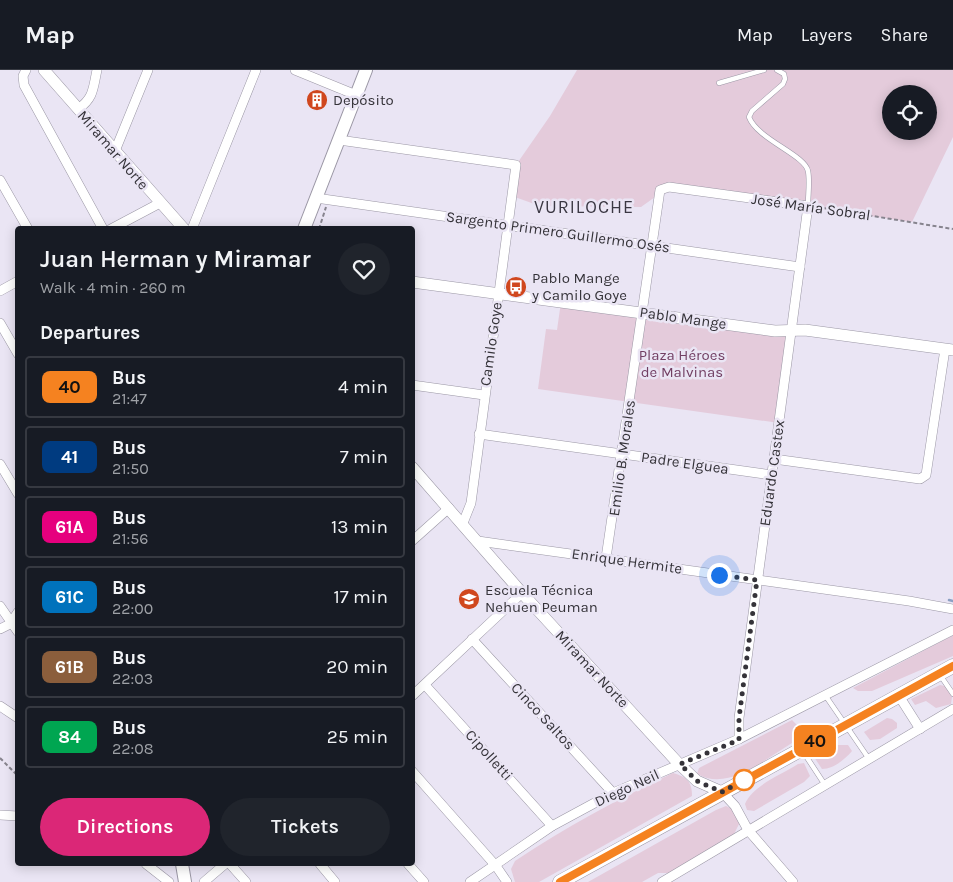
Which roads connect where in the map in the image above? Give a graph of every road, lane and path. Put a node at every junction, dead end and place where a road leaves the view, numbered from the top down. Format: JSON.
{"nodes":[{"id":1,"x":26,"y":70,"type":"edge"},
{"id":2,"x":44,"y":70,"type":"edge"},
{"id":3,"x":97,"y":70,"type":"edge"},
{"id":4,"x":148,"y":70,"type":"edge"},
{"id":5,"x":256,"y":70,"type":"edge"},
{"id":6,"x":295,"y":70,"type":"edge"},
{"id":7,"x":366,"y":70,"type":"edge"},
{"id":8,"x":764,"y":70,"type":"edge"},
{"id":9,"x":778,"y":70,"type":"edge"},
{"id":10,"x":719,"y":83,"type":"dead end"},
{"id":11,"x":356,"y":95,"type":"junction"},
{"id":12,"x":78,"y":109,"type":"junction"},
{"id":13,"x":339,"y":140,"type":"junction"},
{"id":14,"x":114,"y":151,"type":"junction"},
{"id":15,"x":0,"y":180,"type":"edge"},
{"id":16,"x":669,"y":187,"type":"joint"},
{"id":17,"x":316,"y":198,"type":"junction"},
{"id":18,"x":160,"y":203,"type":"junction"},
{"id":19,"x":808,"y":206,"type":"junction"},
{"id":20,"x":508,"y":225,"type":"junction"},
{"id":21,"x":26,"y":226,"type":"edge"},
{"id":22,"x":101,"y":226,"type":"edge"},
{"id":23,"x":117,"y":226,"type":"edge"},
{"id":24,"x":181,"y":226,"type":"edge"},
{"id":25,"x":193,"y":226,"type":"edge"},
{"id":26,"x":305,"y":226,"type":"edge"},
{"id":27,"x":953,"y":229,"type":"edge"},
{"id":28,"x":651,"y":246,"type":"junction"},
{"id":29,"x":800,"y":267,"type":"junction"},
{"id":30,"x":415,"y":282,"type":"edge"},
{"id":31,"x":15,"y":283,"type":"edge"},
{"id":32,"x":0,"y":291,"type":"edge"},
{"id":33,"x":498,"y":294,"type":"junction"},
{"id":34,"x":642,"y":313,"type":"junction"},
{"id":35,"x":0,"y":323,"type":"edge"},
{"id":36,"x":792,"y":331,"type":"junction"},
{"id":37,"x":15,"y":349,"type":"edge"},
{"id":38,"x":949,"y":349,"type":"edge"},
{"id":39,"x":415,"y":385,"type":"edge"},
{"id":40,"x":484,"y":395,"type":"junction"},
{"id":41,"x":479,"y":434,"type":"junction"},
{"id":42,"x":623,"y":454,"type":"junction"},
{"id":43,"x":774,"y":459,"type":"junction"},
{"id":44,"x":0,"y":464,"type":"edge"},
{"id":45,"x":415,"y":470,"type":"edge"},
{"id":46,"x":772,"y":475,"type":"junction"},
{"id":47,"x":15,"y":489,"type":"edge"},
{"id":48,"x":449,"y":508,"type":"junction"},
{"id":49,"x":463,"y":523,"type":"junction"},
{"id":50,"x":415,"y":538,"type":"edge"},
{"id":51,"x":478,"y":541,"type":"junction"},
{"id":52,"x":606,"y":558,"type":"junction"},
{"id":53,"x":757,"y":580,"type":"junction"},
{"id":54,"x":522,"y":593,"type":"junction"},
{"id":55,"x":0,"y":606,"type":"edge"},
{"id":56,"x":953,"y":610,"type":"edge"},
{"id":57,"x":15,"y":616,"type":"edge"},
{"id":58,"x":10,"y":624,"type":"junction"},
{"id":59,"x":15,"y":629,"type":"edge"},
{"id":60,"x":0,"y":630,"type":"edge"},
{"id":61,"x":953,"y":630,"type":"edge"},
{"id":62,"x":472,"y":639,"type":"junction"},
{"id":63,"x":953,"y":666,"type":"edge"},
{"id":64,"x":939,"y":674,"type":"junction"},
{"id":65,"x":425,"y":684,"type":"junction"},
{"id":66,"x":415,"y":693,"type":"edge"},
{"id":67,"x":824,"y":694,"type":"junction"},
{"id":68,"x":953,"y":694,"type":"edge"},
{"id":69,"x":899,"y":696,"type":"junction"},
{"id":70,"x":0,"y":706,"type":"edge"},
{"id":71,"x":953,"y":709,"type":"edge"},
{"id":72,"x":15,"y":716,"type":"edge"},
{"id":73,"x":846,"y":724,"type":"junction"},
{"id":74,"x":920,"y":729,"type":"junction"},
{"id":75,"x":739,"y":740,"type":"junction"},
{"id":76,"x":802,"y":748,"type":"junction"},
{"id":77,"x":0,"y":758,"type":"edge"},
{"id":78,"x":869,"y":759,"type":"junction"},
{"id":79,"x":680,"y":764,"type":"junction"},
{"id":80,"x":15,"y":773,"type":"edge"},
{"id":81,"x":415,"y":774,"type":"edge"},
{"id":82,"x":825,"y":785,"type":"junction"},
{"id":83,"x":722,"y":792,"type":"junction"},
{"id":84,"x":613,"y":793,"type":"junction"},
{"id":85,"x":0,"y":815,"type":"edge"},
{"id":86,"x":15,"y":816,"type":"edge"},
{"id":87,"x":552,"y":826,"type":"junction"},
{"id":88,"x":748,"y":830,"type":"junction"},
{"id":89,"x":149,"y":866,"type":"edge"},
{"id":90,"x":182,"y":866,"type":"edge"},
{"id":91,"x":223,"y":866,"type":"edge"},
{"id":92,"x":232,"y":866,"type":"edge"},
{"id":93,"x":322,"y":866,"type":"edge"},
{"id":94,"x":410,"y":866,"type":"edge"},
{"id":95,"x":496,"y":866,"type":"junction"},
{"id":96,"x":169,"y":882,"type":"edge"},
{"id":97,"x":185,"y":882,"type":"edge"},
{"id":98,"x":204,"y":882,"type":"edge"},
{"id":99,"x":246,"y":882,"type":"edge"},
{"id":100,"x":336,"y":882,"type":"edge"},
{"id":101,"x":424,"y":882,"type":"edge"},
{"id":102,"x":470,"y":882,"type":"edge"},
{"id":103,"x":507,"y":882,"type":"edge"},
{"id":104,"x":560,"y":882,"type":"edge"},
{"id":105,"x":662,"y":882,"type":"edge"},
{"id":106,"x":793,"y":882,"type":"edge"}],
"edges":[{"from":1,"to":22,"type":"street"},
{"from":2,"to":12,"type":"street","name":"Miramar Norte"},
{"from":3,"to":12,"type":"street"},
{"from":4,"to":14,"type":"street"},
{"from":5,"to":25,"type":"street"},
{"from":6,"to":11,"type":"street"},
{"from":7,"to":11,"type":"main road"},
{"from":8,"to":10,"type":"lane"},
{"from":9,"to":19,"type":"lane"},
{"from":11,"to":13,"type":"main road"},
{"from":12,"to":14,"type":"street","name":"Miramar Norte"},
{"from":13,"to":17,"type":"main road"},
{"from":13,"to":20,"type":"street","name":"Camilo Goye"},
{"from":14,"to":18,"type":"street","name":"Miramar Norte"},
{"from":15,"to":21,"type":"street"},
{"from":16,"to":19,"type":"street","name":"José María Sobral"},
{"from":16,"to":28,"type":"street","name":"Emilio B. Morales"},
{"from":17,"to":20,"type":"street","name":"Sargento Primero Guillermo Osés"},
{"from":17,"to":26,"type":"main road"},
{"from":18,"to":23,"type":"street"},
{"from":18,"to":24,"type":"street","name":"Miramar Norte"},
{"from":19,"to":27,"type":"path","name":"José María Sobral"},
{"from":19,"to":29,"type":"street","name":"Eduardo Castex"},
{"from":20,"to":28,"type":"street","name":"Sargento Primero Guillermo Osés"},
{"from":20,"to":33,"type":"street","name":"Camilo Goye"},
{"from":28,"to":29,"type":"street","name":"Sargento Primero Guillermo Osés"},
{"from":28,"to":34,"type":"street","name":"Emilio B. Morales"},
{"from":29,"to":36,"type":"street","name":"Eduardo Castex"},
{"from":30,"to":33,"type":"street","name":"Pablo Mange"},
{"from":31,"to":32,"type":"street"},
{"from":33,"to":34,"type":"street","name":"Pablo Mange"},
{"from":33,"to":40,"type":"street","name":"Camilo Goye"},
{"from":34,"to":36,"type":"street","name":"Pablo Mange"},
{"from":34,"to":42,"type":"street","name":"Emilio B. Morales"},
{"from":35,"to":37,"type":"street"},
{"from":36,"to":38,"type":"street","name":"Pablo Mange"},
{"from":36,"to":43,"type":"street","name":"Eduardo Castex"},
{"from":38,"to":43,"type":"street"},
{"from":39,"to":40,"type":"street"},
{"from":40,"to":41,"type":"street","name":"Camilo Goye"},
{"from":41,"to":42,"type":"street","name":"Padre Elguea"},
{"from":41,"to":49,"type":"street","name":"Camilo Goye"},
{"from":42,"to":46,"type":"street","name":"Padre Elguea"},
{"from":42,"to":52,"type":"street","name":"Emilio B. Morales"},
{"from":43,"to":46,"type":"street","name":"Eduardo Castex"},
{"from":44,"to":47,"type":"street"},
{"from":45,"to":48,"type":"street","name":"Miramar Norte"},
{"from":46,"to":53,"type":"street","name":"Eduardo Castex"},
{"from":48,"to":49,"type":"street","name":"Miramar Norte"},
{"from":48,"to":50,"type":"street"},
{"from":49,"to":51,"type":"street","name":"Miramar Norte"},
{"from":51,"to":52,"type":"street","name":"Enrique Hermite"},
{"from":51,"to":54,"type":"street","name":"Miramar Norte"},
{"from":52,"to":53,"type":"street","name":"Enrique Hermite"},
{"from":53,"to":56,"type":"street","name":"Enrique Hermite"},
{"from":53,"to":75,"type":"street","name":"Eduardo Castex"},
{"from":54,"to":62,"type":"street"},
{"from":54,"to":79,"type":"street","name":"Miramar Norte"},
{"from":55,"to":58,"type":"street"},
{"from":57,"to":58,"type":"street"},
{"from":58,"to":59,"type":"street"},
{"from":58,"to":60,"type":"street"},
{"from":61,"to":67,"type":"street","name":"Diego Neil"},
{"from":62,"to":65,"type":"street"},
{"from":62,"to":84,"type":"street","name":"Cinco Saltos"},
{"from":63,"to":64,"type":"main road"},
{"from":64,"to":68,"type":"lane"},
{"from":64,"to":69,"type":"main road"},
{"from":65,"to":66,"type":"street"},
{"from":65,"to":87,"type":"street","name":"Cipolletti"},
{"from":67,"to":73,"type":"lane"},
{"from":67,"to":75,"type":"street","name":"Diego Neil"},
{"from":69,"to":73,"type":"main road"},
{"from":69,"to":74,"type":"street"},
{"from":70,"to":72,"type":"street"},
{"from":71,"to":74,"type":"street"},
{"from":73,"to":76,"type":"main road"},
{"from":73,"to":78,"type":"lane"},
{"from":74,"to":78,"type":"street"},
{"from":75,"to":79,"type":"street","name":"Diego Neil"},
{"from":76,"to":82,"type":"lane"},
{"from":76,"to":83,"type":"main road"},
{"from":77,"to":80,"type":"path"},
{"from":78,"to":82,"type":"street"},
{"from":79,"to":83,"type":"street","name":"Miramar Norte"},
{"from":79,"to":84,"type":"street","name":"Diego Neil"},
{"from":81,"to":95,"type":"street"},
{"from":82,"to":88,"type":"street"},
{"from":83,"to":88,"type":"street"},
{"from":83,"to":104,"type":"main road"},
{"from":84,"to":87,"type":"street","name":"Diego Neil"},
{"from":85,"to":86,"type":"street"},
{"from":87,"to":95,"type":"street","name":"Diego Neil"},
{"from":88,"to":105,"type":"street"},
{"from":88,"to":106,"type":"street"},
{"from":89,"to":96,"type":"street"},
{"from":90,"to":97,"type":"main road"},
{"from":91,"to":98,"type":"street"},
{"from":92,"to":99,"type":"street"},
{"from":93,"to":100,"type":"street"},
{"from":94,"to":101,"type":"street"},
{"from":95,"to":102,"type":"street","name":"Diego Neil"},
{"from":95,"to":103,"type":"street"}]}
